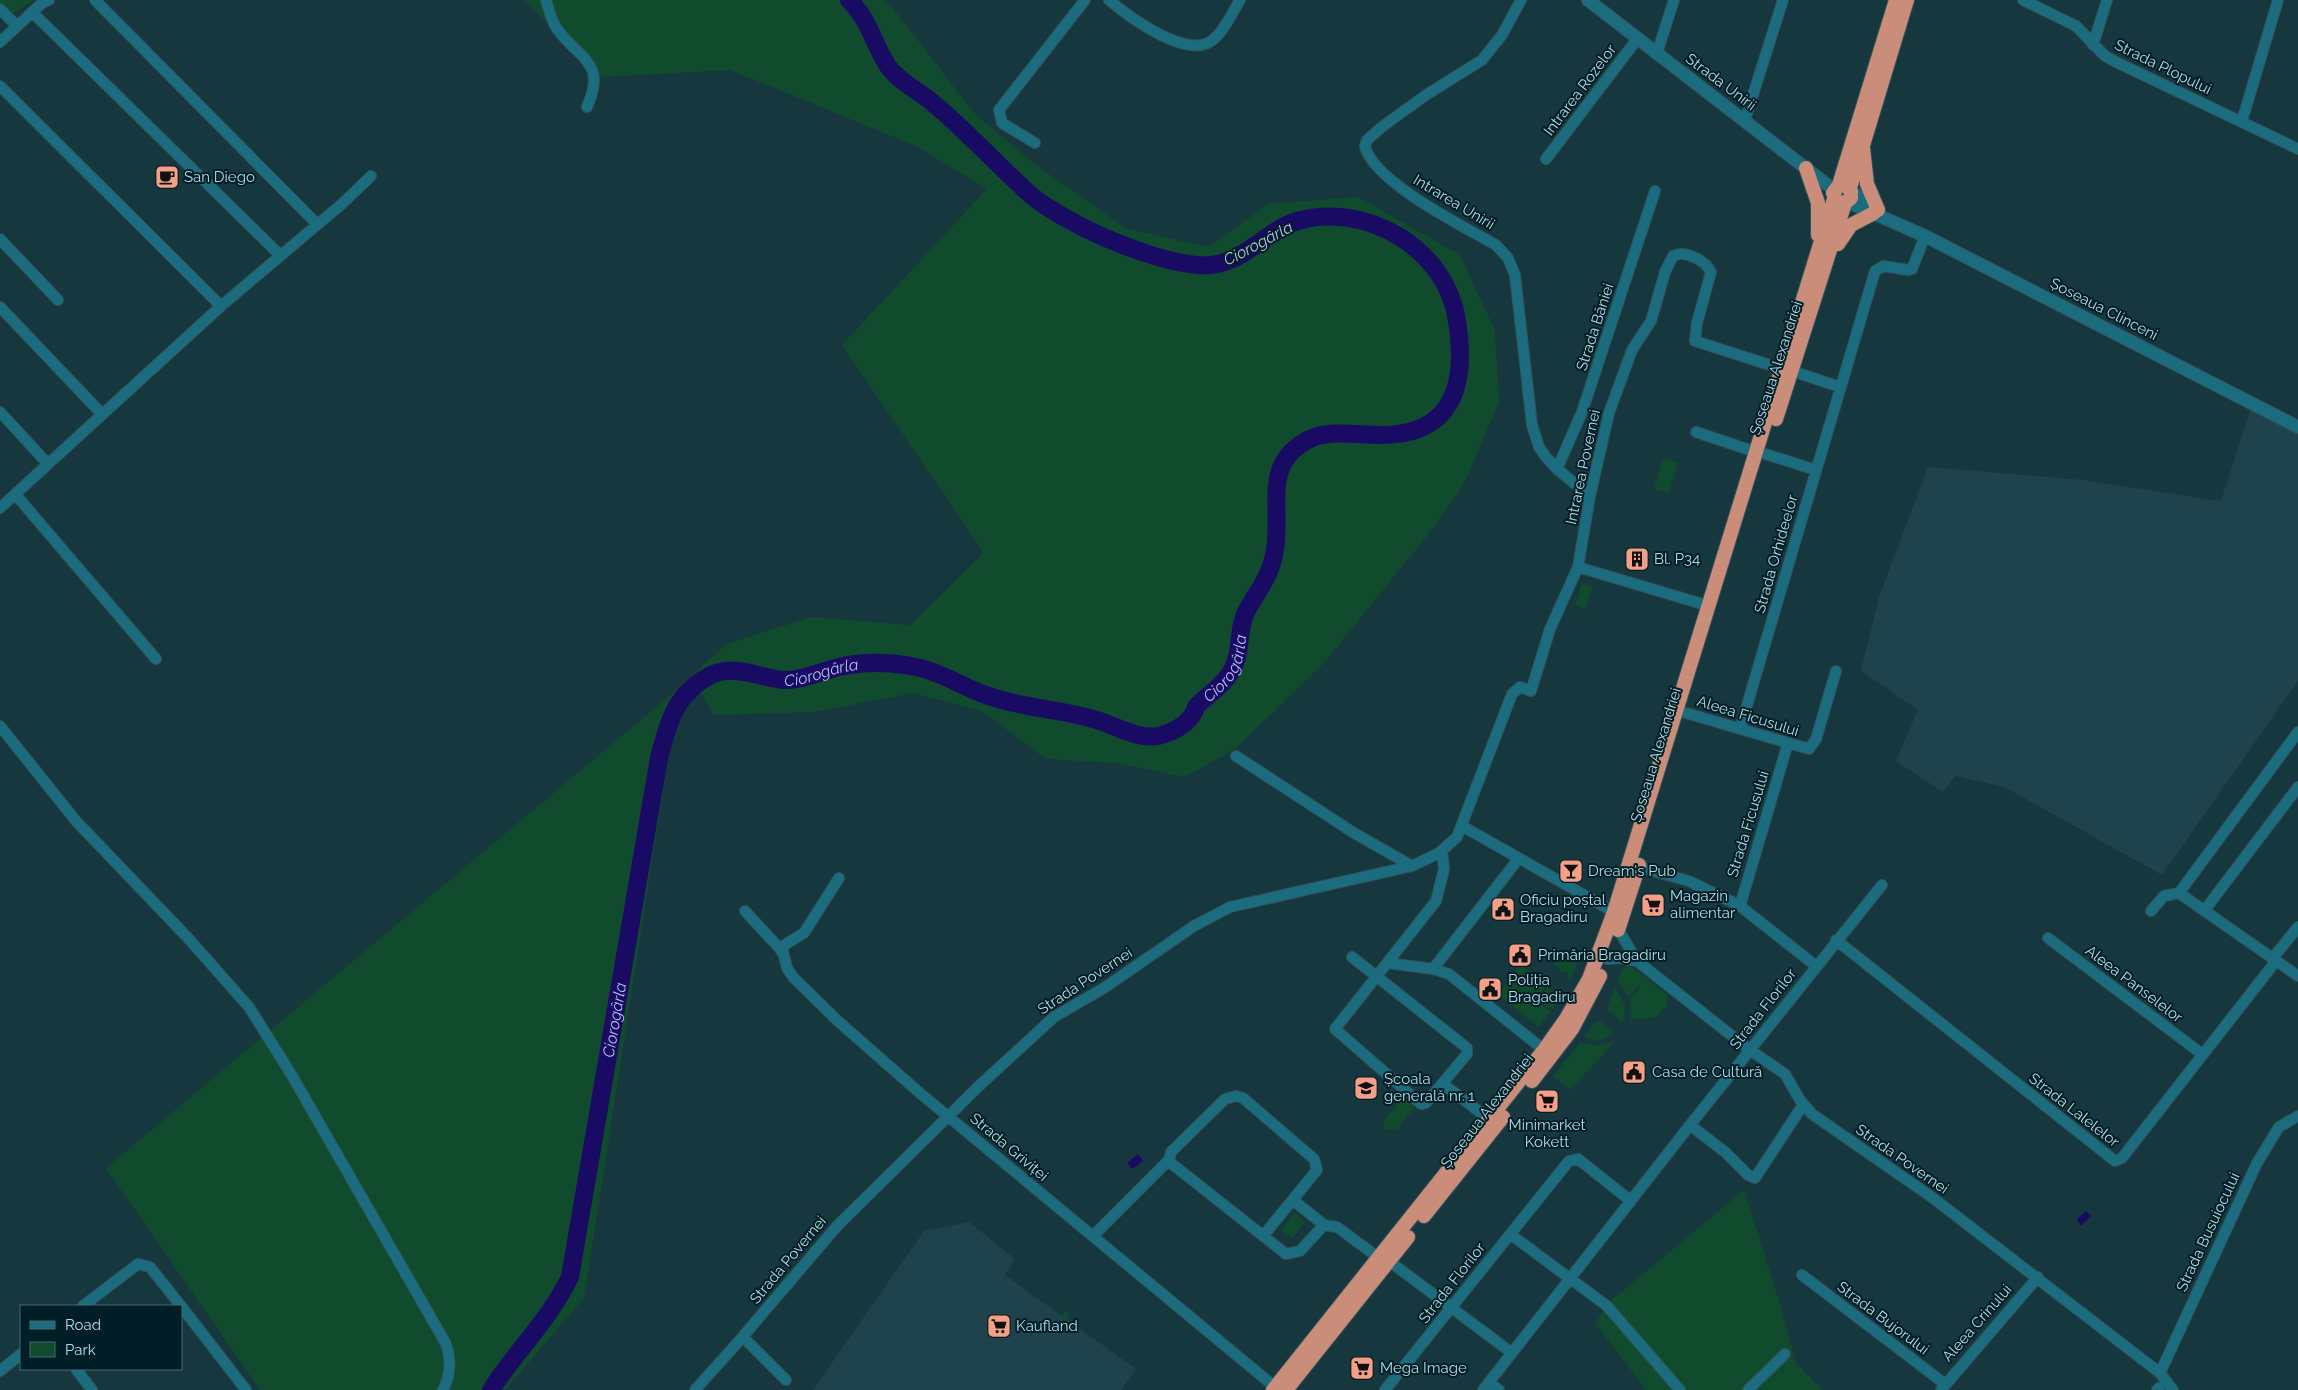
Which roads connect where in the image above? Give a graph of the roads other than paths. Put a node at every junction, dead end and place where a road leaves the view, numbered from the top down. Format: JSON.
{"nodes":[{"id":1,"x":49,"y":0,"type":"edge"},
{"id":2,"x":95,"y":0,"type":"edge"},
{"id":3,"x":546,"y":0,"type":"edge"},
{"id":4,"x":1085,"y":0,"type":"edge"},
{"id":5,"x":1109,"y":0,"type":"edge"},
{"id":6,"x":1240,"y":0,"type":"edge"},
{"id":7,"x":1521,"y":0,"type":"edge"},
{"id":8,"x":1588,"y":0,"type":"edge"},
{"id":9,"x":1674,"y":0,"type":"edge"},
{"id":10,"x":1783,"y":0,"type":"edge"},
{"id":11,"x":1896,"y":0,"type":"edge"},
{"id":12,"x":1907,"y":0,"type":"edge"},
{"id":13,"x":2023,"y":0,"type":"edge"},
{"id":14,"x":2107,"y":0,"type":"edge"},
{"id":15,"x":2278,"y":0,"type":"edge"},
{"id":16,"x":0,"y":9,"type":"edge"},
{"id":17,"x":32,"y":12,"type":"junction"},
{"id":18,"x":17,"y":26,"type":"junction"},
{"id":19,"x":1638,"y":38,"type":"junction"},
{"id":20,"x":0,"y":42,"type":"edge"},
{"id":21,"x":2093,"y":44,"type":"junction"},
{"id":22,"x":1657,"y":53,"type":"junction"},
{"id":23,"x":0,"y":86,"type":"edge"},
{"id":24,"x":587,"y":107,"type":"dead end"},
{"id":25,"x":1745,"y":120,"type":"junction"},
{"id":26,"x":2242,"y":122,"type":"junction"},
{"id":27,"x":1035,"y":143,"type":"dead end"},
{"id":28,"x":1862,"y":146,"type":"junction"},
{"id":29,"x":2298,"y":149,"type":"edge"},
{"id":30,"x":1546,"y":159,"type":"dead end"},
{"id":31,"x":1806,"y":168,"type":"junction"},
{"id":32,"x":371,"y":176,"type":"dead end"},
{"id":33,"x":1655,"y":191,"type":"dead end"},
{"id":34,"x":1843,"y":194,"type":"junction"},
{"id":35,"x":1876,"y":212,"type":"junction"},
{"id":36,"x":317,"y":224,"type":"junction"},
{"id":37,"x":1925,"y":236,"type":"junction"},
{"id":38,"x":0,"y":239,"type":"edge"},
{"id":39,"x":1830,"y":251,"type":"junction"},
{"id":40,"x":280,"y":255,"type":"junction"},
{"id":41,"x":1816,"y":258,"type":"junction"},
{"id":42,"x":58,"y":300,"type":"dead end"},
{"id":43,"x":221,"y":306,"type":"junction"},
{"id":44,"x":0,"y":308,"type":"edge"},
{"id":45,"x":1787,"y":370,"type":"junction"},
{"id":46,"x":1840,"y":386,"type":"junction"},
{"id":47,"x":0,"y":412,"type":"edge"},
{"id":48,"x":102,"y":414,"type":"junction"},
{"id":49,"x":2298,"y":427,"type":"edge"},
{"id":50,"x":1696,"y":432,"type":"dead end"},
{"id":51,"x":1761,"y":453,"type":"junction"},
{"id":52,"x":48,"y":464,"type":"junction"},
{"id":53,"x":1557,"y":469,"type":"junction"},
{"id":54,"x":1816,"y":470,"type":"junction"},
{"id":55,"x":15,"y":494,"type":"junction"},
{"id":56,"x":1590,"y":496,"type":"junction"},
{"id":57,"x":0,"y":508,"type":"edge"},
{"id":58,"x":1578,"y":566,"type":"junction"},
{"id":59,"x":1709,"y":606,"type":"junction"},
{"id":60,"x":156,"y":660,"type":"dead end"},
{"id":61,"x":1836,"y":671,"type":"dead end"},
{"id":62,"x":1686,"y":714,"type":"junction"},
{"id":63,"x":0,"y":726,"type":"edge"},
{"id":64,"x":1740,"y":729,"type":"junction"},
{"id":65,"x":2298,"y":732,"type":"edge"},
{"id":66,"x":1788,"y":743,"type":"junction"},
{"id":67,"x":1236,"y":756,"type":"dead end"},
{"id":68,"x":2298,"y":787,"type":"edge"},
{"id":69,"x":1464,"y":823,"type":"junction"},
{"id":70,"x":1457,"y":837,"type":"joint"},
{"id":71,"x":1442,"y":851,"type":"junction"},
{"id":72,"x":1518,"y":858,"type":"junction"},
{"id":73,"x":1412,"y":866,"type":"junction"},
{"id":74,"x":1638,"y":866,"type":"junction"},
{"id":75,"x":838,"y":878,"type":"dead end"},
{"id":76,"x":1882,"y":885,"type":"dead end"},
{"id":77,"x":2179,"y":893,"type":"junction"},
{"id":78,"x":1740,"y":906,"type":"junction"},
{"id":79,"x":2151,"y":910,"type":"dead end"},
{"id":80,"x":745,"y":911,"type":"dead end"},
{"id":81,"x":2204,"y":911,"type":"junction"},
{"id":82,"x":1614,"y":912,"type":"junction"},
{"id":83,"x":2298,"y":926,"type":"edge"},
{"id":84,"x":1618,"y":930,"type":"junction"},
{"id":85,"x":2048,"y":938,"type":"dead end"},
{"id":86,"x":1836,"y":940,"type":"junction"},
{"id":87,"x":781,"y":951,"type":"junction"},
{"id":88,"x":1352,"y":957,"type":"dead end"},
{"id":89,"x":1607,"y":959,"type":"junction"},
{"id":90,"x":2274,"y":960,"type":"junction"},
{"id":91,"x":1638,"y":961,"type":"junction"},
{"id":92,"x":1388,"y":963,"type":"junction"},
{"id":93,"x":1816,"y":966,"type":"junction"},
{"id":94,"x":1433,"y":969,"type":"junction"},
{"id":95,"x":1378,"y":976,"type":"junction"},
{"id":96,"x":2298,"y":976,"type":"edge"},
{"id":97,"x":1544,"y":1050,"type":"junction"},
{"id":98,"x":1750,"y":1050,"type":"junction"},
{"id":99,"x":2202,"y":1054,"type":"junction"},
{"id":100,"x":1443,"y":1084,"type":"junction"},
{"id":101,"x":1803,"y":1105,"type":"junction"},
{"id":102,"x":948,"y":1116,"type":"junction"},
{"id":103,"x":2298,"y":1116,"type":"edge"},
{"id":104,"x":1489,"y":1119,"type":"junction"},
{"id":105,"x":1690,"y":1125,"type":"junction"},
{"id":106,"x":1169,"y":1160,"type":"junction"},
{"id":107,"x":1293,"y":1200,"type":"junction"},
{"id":108,"x":1631,"y":1201,"type":"junction"},
{"id":109,"x":1324,"y":1225,"type":"junction"},
{"id":110,"x":1510,"y":1234,"type":"junction"},
{"id":111,"x":1092,"y":1236,"type":"junction"},
{"id":112,"x":1263,"y":1236,"type":"junction"},
{"id":113,"x":1384,"y":1259,"type":"junction"},
{"id":114,"x":1802,"y":1275,"type":"dead end"},
{"id":115,"x":2038,"y":1277,"type":"junction"},
{"id":116,"x":1571,"y":1278,"type":"junction"},
{"id":117,"x":85,"y":1305,"type":"edge"},
{"id":118,"x":180,"y":1305,"type":"edge"},
{"id":119,"x":182,"y":1307,"type":"edge"},
{"id":120,"x":1452,"y":1309,"type":"junction"},
{"id":121,"x":743,"y":1337,"type":"junction"},
{"id":122,"x":1512,"y":1353,"type":"junction"},
{"id":123,"x":1785,"y":1354,"type":"dead end"},
{"id":124,"x":20,"y":1355,"type":"edge"},
{"id":125,"x":77,"y":1370,"type":"edge"},
{"id":126,"x":0,"y":1371,"type":"edge"},
{"id":127,"x":2160,"y":1373,"type":"junction"},
{"id":128,"x":786,"y":1380,"type":"dead end"},
{"id":129,"x":1486,"y":1386,"type":"edge"},
{"id":130,"x":1943,"y":1387,"type":"edge"},
{"id":131,"x":1278,"y":1389,"type":"edge"},
{"id":132,"x":92,"y":1390,"type":"edge"},
{"id":133,"x":246,"y":1390,"type":"edge"},
{"id":134,"x":443,"y":1390,"type":"edge"},
{"id":135,"x":695,"y":1390,"type":"edge"},
{"id":136,"x":1385,"y":1390,"type":"edge"},
{"id":137,"x":1498,"y":1390,"type":"edge"},
{"id":138,"x":1680,"y":1390,"type":"edge"},
{"id":139,"x":1748,"y":1390,"type":"edge"},
{"id":140,"x":2173,"y":1390,"type":"edge"}],
"edges":[{"from":1,"to":17,"type":"street"},
{"from":2,"to":36,"type":"street"},
{"from":3,"to":24,"type":"street"},
{"from":4,"to":27,"type":"street"},
{"from":5,"to":6,"type":"street"},
{"from":7,"to":53,"type":"street","name":"Intrarea Unirii"},
{"from":8,"to":19,"type":"main road","name":"Strada Unirii"},
{"from":9,"to":22,"type":"street"},
{"from":10,"to":25,"type":"street"},
{"from":11,"to":34,"type":"highway","name":"Șoseaua Alexandriei"},
{"from":12,"to":28,"type":"highway","name":"Șoseaua Alexandriei"},
{"from":13,"to":21,"type":"street","name":"Strada Plopului"},
{"from":14,"to":21,"type":"street"},
{"from":15,"to":26,"type":"street"},
{"from":16,"to":18,"type":"street"},
{"from":17,"to":18,"type":"street"},
{"from":17,"to":40,"type":"street"},
{"from":18,"to":20,"type":"street"},
{"from":19,"to":22,"type":"main road","name":"Strada Unirii"},
{"from":19,"to":30,"type":"street","name":"Intrarea Rozelor"},
{"from":21,"to":26,"type":"street","name":"Strada Plopului"},
{"from":22,"to":25,"type":"main road","name":"Strada Unirii"},
{"from":23,"to":43,"type":"street"},
{"from":25,"to":31,"type":"main road","name":"Strada Unirii"},
{"from":26,"to":29,"type":"street","name":"Strada Plopului"},
{"from":28,"to":34,"type":"highway","name":"Șoseaua Alexandriei"},
{"from":28,"to":35,"type":"highway"},
{"from":31,"to":34,"type":"main road","name":"Strada Unirii"},
{"from":31,"to":41,"type":"highway"},
{"from":32,"to":36,"type":"street"},
{"from":33,"to":53,"type":"street","name":"Strada Băniei"},
{"from":34,"to":35,"type":"main road","name":"Șoseaua Clinceni"},
{"from":34,"to":39,"type":"highway","name":"Șoseaua Alexandriei"},
{"from":34,"to":41,"type":"highway","name":"Șoseaua Alexandriei"},
{"from":35,"to":37,"type":"main road","name":"Șoseaua Clinceni"},
{"from":35,"to":39,"type":"highway"},
{"from":36,"to":40,"type":"street"},
{"from":37,"to":46,"type":"street","name":"Strada Orhideelor"},
{"from":37,"to":49,"type":"main road","name":"Șoseaua Clinceni"},
{"from":38,"to":42,"type":"street"},
{"from":39,"to":45,"type":"highway","name":"Șoseaua Alexandriei"},
{"from":40,"to":43,"type":"street"},
{"from":41,"to":45,"type":"highway","name":"Șoseaua Alexandriei"},
{"from":43,"to":48,"type":"street"},
{"from":44,"to":48,"type":"street"},
{"from":45,"to":46,"type":"street"},
{"from":45,"to":51,"type":"highway","name":"Șoseaua Alexandriei"},
{"from":45,"to":56,"type":"street","name":"Intrarea Povernei"},
{"from":46,"to":54,"type":"street","name":"Strada Orhideelor"},
{"from":47,"to":52,"type":"street"},
{"from":48,"to":52,"type":"street"},
{"from":50,"to":51,"type":"street"},
{"from":51,"to":54,"type":"street"},
{"from":51,"to":59,"type":"highway","name":"Șoseaua Alexandriei"},
{"from":51,"to":62,"type":"highway","name":"Șoseaua Alexandriei"},
{"from":52,"to":55,"type":"street"},
{"from":53,"to":56,"type":"street"},
{"from":54,"to":64,"type":"street","name":"Strada Orhideelor"},
{"from":55,"to":57,"type":"street"},
{"from":55,"to":60,"type":"street"},
{"from":56,"to":58,"type":"street","name":"Intrarea Povernei"},
{"from":58,"to":59,"type":"street"},
{"from":58,"to":69,"type":"street","name":"Intrarea Povernei"},
{"from":59,"to":82,"type":"highway","name":"Șoseaua Alexandriei"},
{"from":61,"to":66,"type":"street","name":"Aleea Ficusului"},
{"from":62,"to":64,"type":"street","name":"Aleea Ficusului"},
{"from":62,"to":74,"type":"highway","name":"Șoseaua Alexandriei"},
{"from":63,"to":134,"type":"street"},
{"from":64,"to":66,"type":"street","name":"Aleea Ficusului"},
{"from":65,"to":77,"type":"street"},
{"from":66,"to":78,"type":"street","name":"Strada Ficusului"},
{"from":67,"to":73,"type":"street"},
{"from":68,"to":81,"type":"street"},
{"from":69,"to":70,"type":"street","name":"Intrarea Povernei"},
{"from":69,"to":72,"type":"street"},
{"from":70,"to":71,"type":"street","name":"Strada Povernei"},
{"from":71,"to":73,"type":"street","name":"Strada Povernei"},
{"from":71,"to":92,"type":"street"},
{"from":72,"to":82,"type":"street"},
{"from":72,"to":94,"type":"street"},
{"from":73,"to":102,"type":"street","name":"Strada Povernei"},
{"from":74,"to":78,"type":"street"},
{"from":74,"to":84,"type":"highway","name":"Șoseaua Alexandriei"},
{"from":75,"to":87,"type":"street"},
{"from":76,"to":86,"type":"street","name":"Strada Florilor"},
{"from":77,"to":79,"type":"street"},
{"from":77,"to":81,"type":"street"},
{"from":78,"to":93,"type":"street"},
{"from":80,"to":87,"type":"street","name":"Strada Griviței"},
{"from":81,"to":90,"type":"street"},
{"from":82,"to":97,"type":"highway","name":"Șoseaua Alexandriei"},
{"from":83,"to":90,"type":"street","name":"Strada Lalelelor"},
{"from":84,"to":89,"type":"highway","name":"Șoseaua Alexandriei"},
{"from":84,"to":91,"type":"street"},
{"from":85,"to":99,"type":"street","name":"Aleea Panselelor"},
{"from":86,"to":93,"type":"street","name":"Strada Florilor"},
{"from":86,"to":99,"type":"street","name":"Strada Lalelelor"},
{"from":87,"to":102,"type":"street","name":"Strada Griviței"},
{"from":88,"to":95,"type":"street"},
{"from":89,"to":91,"type":"street"},
{"from":89,"to":113,"type":"highway","name":"Șoseaua Alexandriei"},
{"from":90,"to":96,"type":"street"},
{"from":90,"to":99,"type":"street","name":"Strada Lalelelor"},
{"from":91,"to":98,"type":"street","name":"Strada Povernei"},
{"from":92,"to":94,"type":"street","name":"Șoseaua Alexandriei"},
{"from":92,"to":95,"type":"street"},
{"from":93,"to":98,"type":"street","name":"Strada Florilor"},
{"from":94,"to":97,"type":"street","name":"Șoseaua Alexandriei"},
{"from":95,"to":100,"type":"street"},
{"from":95,"to":100,"type":"street"},
{"from":97,"to":104,"type":"highway","name":"Șoseaua Alexandriei"},
{"from":98,"to":101,"type":"street","name":"Strada Povernei"},
{"from":98,"to":105,"type":"street","name":"Strada Florilor"},
{"from":100,"to":104,"type":"street","name":"Șoseaua Alexandriei"},
{"from":101,"to":105,"type":"street"},
{"from":101,"to":115,"type":"street","name":"Strada Povernei"},
{"from":102,"to":111,"type":"street","name":"Strada Griviței"},
{"from":102,"to":121,"type":"street","name":"Strada Povernei"},
{"from":103,"to":127,"type":"street","name":"Strada Busuiocului"},
{"from":104,"to":113,"type":"highway","name":"Șoseaua Alexandriei"},
{"from":105,"to":108,"type":"street","name":"Strada Florilor"},
{"from":106,"to":107,"type":"street"},
{"from":106,"to":111,"type":"street"},
{"from":106,"to":112,"type":"street"},
{"from":107,"to":109,"type":"street"},
{"from":107,"to":112,"type":"street"},
{"from":108,"to":110,"type":"street","name":"Strada Florilor"},
{"from":108,"to":116,"type":"street","name":"Strada Florilor"},
{"from":109,"to":112,"type":"street"},
{"from":109,"to":113,"type":"street"},
{"from":110,"to":116,"type":"street"},
{"from":110,"to":120,"type":"street","name":"Strada Florilor"},
{"from":111,"to":131,"type":"street","name":"Strada Griviței"},
{"from":113,"to":120,"type":"street"},
{"from":113,"to":131,"type":"highway","name":"Șoseaua Alexandriei"},
{"from":114,"to":130,"type":"street","name":"Strada Bujorului"},
{"from":115,"to":127,"type":"street","name":"Strada Povernei"},
{"from":115,"to":130,"type":"street","name":"Aleea Crinului"},
{"from":116,"to":122,"type":"street","name":"Strada Florilor"},
{"from":116,"to":138,"type":"street"},
{"from":117,"to":118,"type":"street"},
{"from":119,"to":133,"type":"street"},
{"from":120,"to":122,"type":"street"},
{"from":120,"to":136,"type":"street","name":"Strada Florilor"},
{"from":121,"to":128,"type":"street"},
{"from":121,"to":135,"type":"street","name":"Strada Povernei"},
{"from":122,"to":129,"type":"street","name":"Strada Florilor"},
{"from":123,"to":139,"type":"street"},
{"from":124,"to":126,"type":"street"},
{"from":125,"to":132,"type":"street"},
{"from":127,"to":140,"type":"street","name":"Strada Povernei"},
{"from":129,"to":137,"type":"street"}]}
